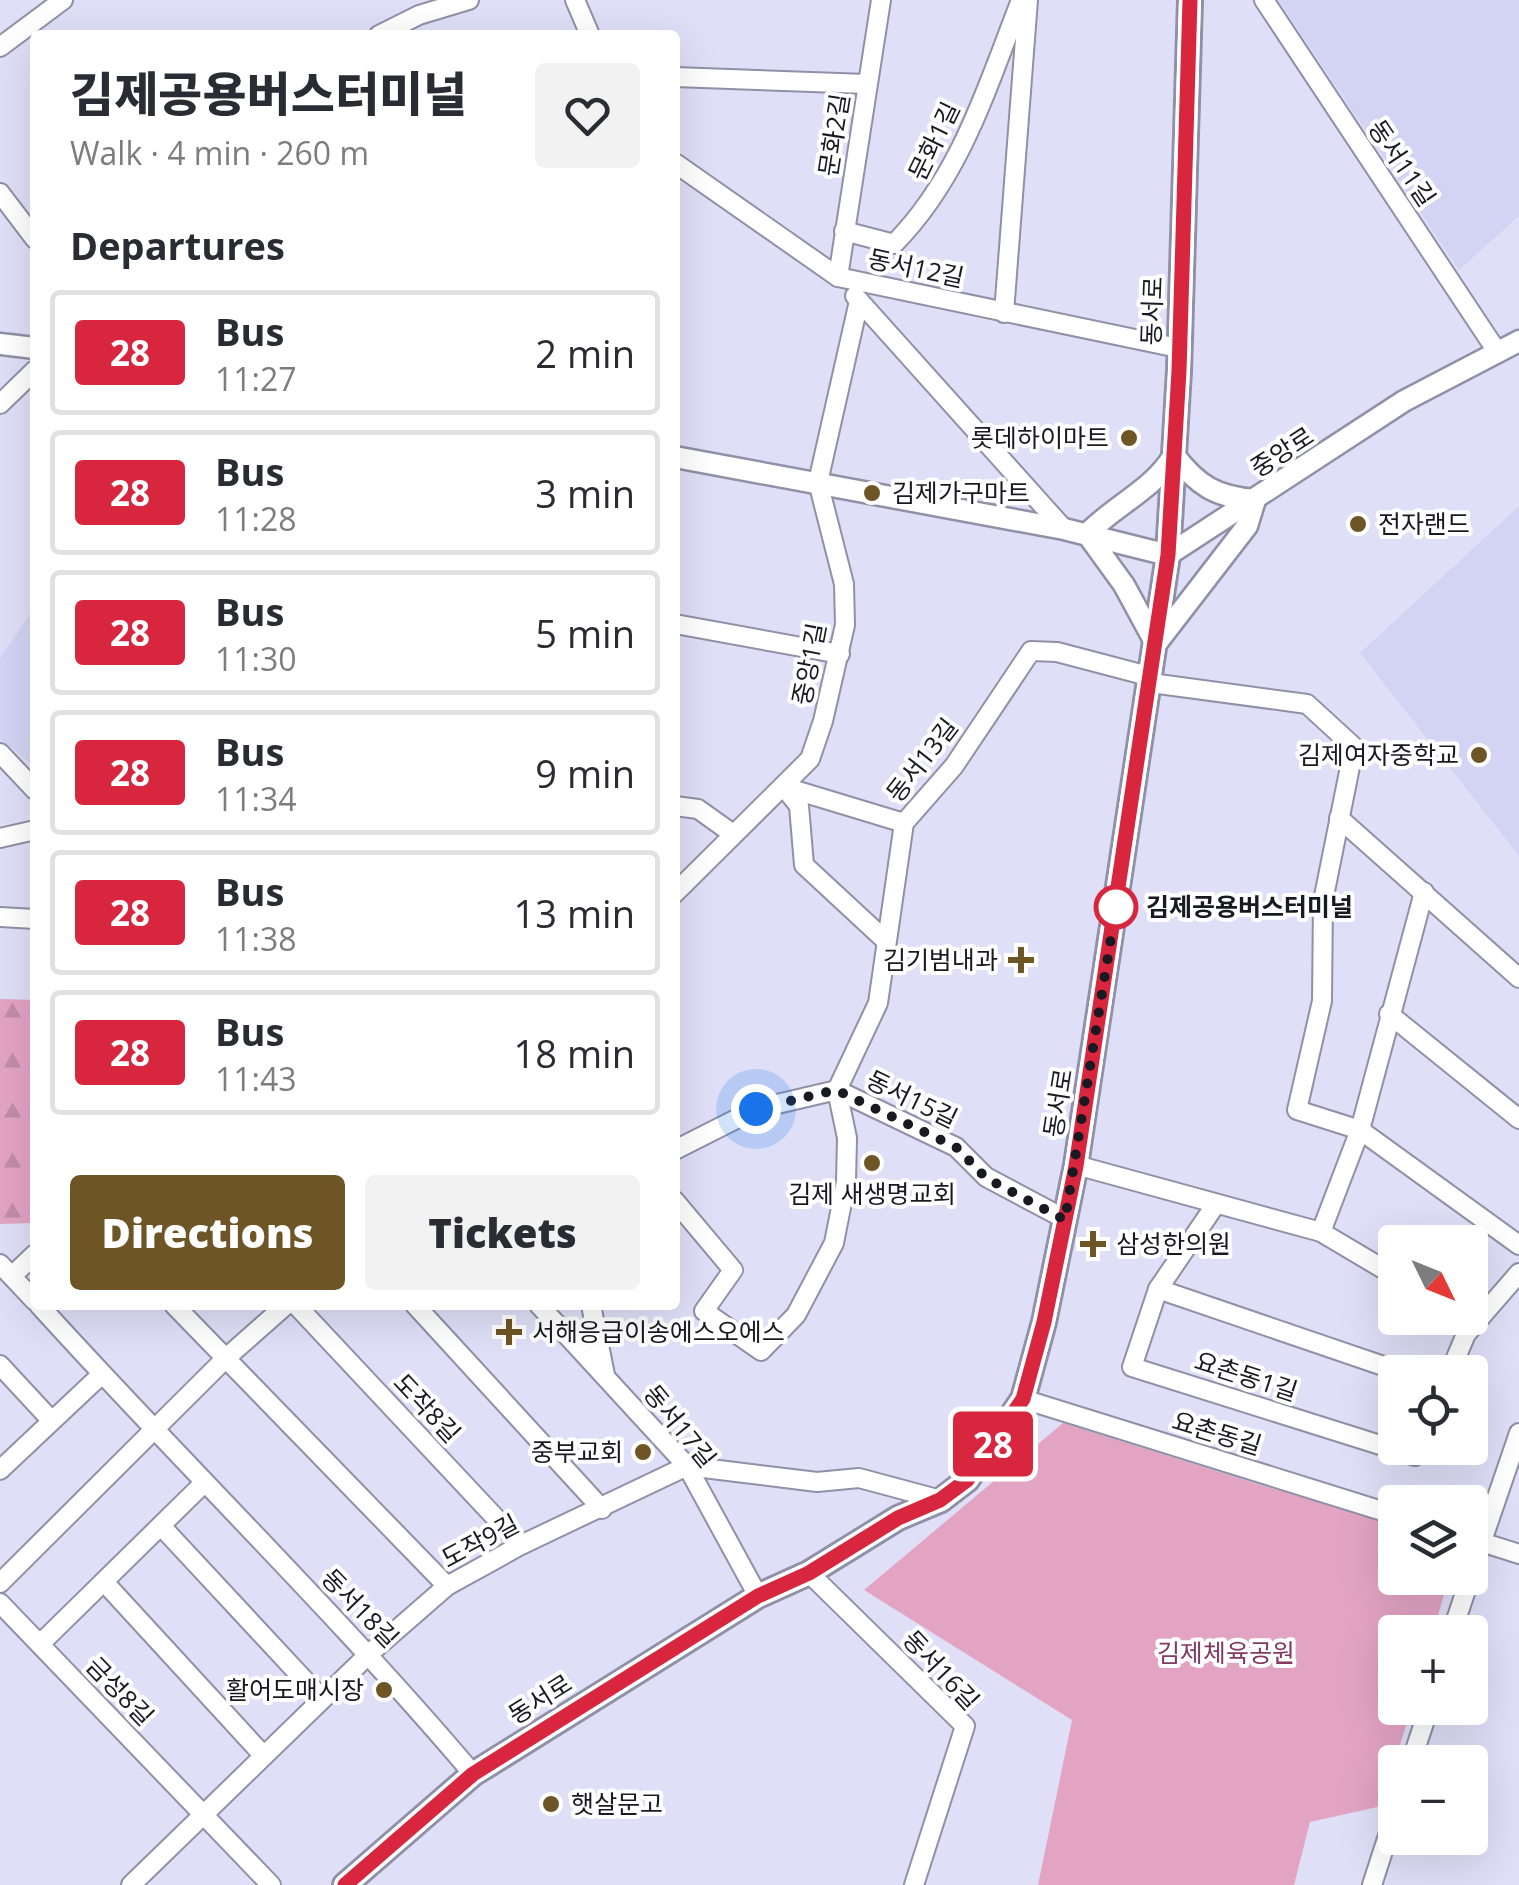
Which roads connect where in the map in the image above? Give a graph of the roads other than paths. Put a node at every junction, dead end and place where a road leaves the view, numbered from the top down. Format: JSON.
{"nodes":[{"id":1,"x":62,"y":0,"type":"edge"},
{"id":2,"x":469,"y":0,"type":"edge"},
{"id":3,"x":575,"y":0,"type":"edge"},
{"id":4,"x":881,"y":0,"type":"edge"},
{"id":5,"x":1024,"y":0,"type":"edge"},
{"id":6,"x":1190,"y":0,"type":"edge"},
{"id":7,"x":1264,"y":0,"type":"edge"},
{"id":8,"x":389,"y":30,"type":"edge"},
{"id":9,"x":588,"y":30,"type":"edge"},
{"id":10,"x":0,"y":47,"type":"edge"},
{"id":11,"x":680,"y":77,"type":"edge"},
{"id":12,"x":867,"y":84,"type":"junction"},
{"id":13,"x":680,"y":167,"type":"edge"},
{"id":14,"x":0,"y":193,"type":"edge"},
{"id":15,"x":844,"y":231,"type":"junction"},
{"id":16,"x":30,"y":232,"type":"edge"},
{"id":17,"x":838,"y":277,"type":"junction"},
{"id":18,"x":858,"y":301,"type":"junction"},
{"id":19,"x":1004,"y":313,"type":"junction"},
{"id":20,"x":1519,"y":341,"type":"edge"},
{"id":21,"x":0,"y":344,"type":"edge"},
{"id":22,"x":30,"y":347,"type":"edge"},
{"id":23,"x":1178,"y":348,"type":"junction"},
{"id":24,"x":1498,"y":353,"type":"junction"},
{"id":25,"x":30,"y":375,"type":"edge"},
{"id":26,"x":0,"y":404,"type":"edge"},
{"id":27,"x":1174,"y":454,"type":"junction"},
{"id":28,"x":680,"y":458,"type":"edge"},
{"id":29,"x":818,"y":482,"type":"junction"},
{"id":30,"x":1256,"y":500,"type":"junction"},
{"id":31,"x":1064,"y":528,"type":"junction"},
{"id":32,"x":1087,"y":534,"type":"junction"},
{"id":33,"x":1168,"y":555,"type":"junction"},
{"id":34,"x":680,"y":625,"type":"edge"},
{"id":35,"x":1156,"y":644,"type":"junction"},
{"id":36,"x":840,"y":654,"type":"junction"},
{"id":37,"x":1152,"y":680,"type":"junction"},
{"id":38,"x":0,"y":753,"type":"edge"},
{"id":39,"x":30,"y":785,"type":"edge"},
{"id":40,"x":784,"y":787,"type":"junction"},
{"id":41,"x":680,"y":806,"type":"edge"},
{"id":42,"x":1339,"y":818,"type":"junction"},
{"id":43,"x":904,"y":823,"type":"junction"},
{"id":44,"x":30,"y":831,"type":"edge"},
{"id":45,"x":732,"y":834,"type":"junction"},
{"id":46,"x":0,"y":838,"type":"edge"},
{"id":47,"x":680,"y":888,"type":"edge"},
{"id":48,"x":1424,"y":892,"type":"junction"},
{"id":49,"x":0,"y":917,"type":"edge"},
{"id":50,"x":30,"y":918,"type":"edge"},
{"id":51,"x":886,"y":942,"type":"junction"},
{"id":52,"x":1519,"y":978,"type":"edge"},
{"id":53,"x":1389,"y":1014,"type":"junction"},
{"id":54,"x":836,"y":1090,"type":"junction"},
{"id":55,"x":1519,"y":1119,"type":"edge"},
{"id":56,"x":1360,"y":1130,"type":"junction"},
{"id":57,"x":680,"y":1147,"type":"edge"},
{"id":58,"x":1076,"y":1166,"type":"junction"},
{"id":59,"x":1216,"y":1204,"type":"junction"},
{"id":60,"x":680,"y":1207,"type":"edge"},
{"id":61,"x":1065,"y":1220,"type":"junction"},
{"id":62,"x":1320,"y":1232,"type":"junction"},
{"id":63,"x":1519,"y":1244,"type":"edge"},
{"id":64,"x":30,"y":1257,"type":"edge"},
{"id":65,"x":1378,"y":1266,"type":"edge"},
{"id":66,"x":6,"y":1270,"type":"edge"},
{"id":67,"x":1519,"y":1273,"type":"edge"},
{"id":68,"x":1158,"y":1288,"type":"junction"},
{"id":69,"x":30,"y":1296,"type":"edge"},
{"id":70,"x":1488,"y":1303,"type":"edge"},
{"id":71,"x":43,"y":1310,"type":"edge"},
{"id":72,"x":179,"y":1310,"type":"edge"},
{"id":73,"x":280,"y":1310,"type":"edge"},
{"id":74,"x":301,"y":1310,"type":"edge"},
{"id":75,"x":420,"y":1310,"type":"edge"},
{"id":76,"x":544,"y":1310,"type":"edge"},
{"id":77,"x":592,"y":1310,"type":"edge"},
{"id":78,"x":226,"y":1358,"type":"junction"},
{"id":79,"x":1378,"y":1364,"type":"edge"},
{"id":80,"x":0,"y":1366,"type":"edge"},
{"id":81,"x":102,"y":1374,"type":"junction"},
{"id":82,"x":605,"y":1376,"type":"junction"},
{"id":83,"x":1023,"y":1399,"type":"junction"},
{"id":84,"x":50,"y":1419,"type":"junction"},
{"id":85,"x":154,"y":1429,"type":"junction"},
{"id":86,"x":1519,"y":1433,"type":"edge"},
{"id":87,"x":1378,"y":1444,"type":"edge"},
{"id":88,"x":688,"y":1466,"type":"junction"},
{"id":89,"x":0,"y":1470,"type":"edge"},
{"id":90,"x":203,"y":1484,"type":"junction"},
{"id":91,"x":940,"y":1500,"type":"junction"},
{"id":92,"x":602,"y":1509,"type":"junction"},
{"id":93,"x":1378,"y":1510,"type":"edge"},
{"id":94,"x":1488,"y":1510,"type":"edge"},
{"id":95,"x":163,"y":1528,"type":"junction"},
{"id":96,"x":1488,"y":1544,"type":"edge"},
{"id":97,"x":521,"y":1545,"type":"junction"},
{"id":98,"x":1519,"y":1554,"type":"edge"},
{"id":99,"x":809,"y":1573,"type":"junction"},
{"id":100,"x":0,"y":1583,"type":"edge"},
{"id":101,"x":106,"y":1583,"type":"junction"},
{"id":102,"x":447,"y":1586,"type":"junction"},
{"id":103,"x":758,"y":1596,"type":"junction"},
{"id":104,"x":0,"y":1603,"type":"edge"},
{"id":105,"x":40,"y":1644,"type":"junction"},
{"id":106,"x":370,"y":1653,"type":"junction"},
{"id":107,"x":322,"y":1699,"type":"junction"},
{"id":108,"x":263,"y":1755,"type":"junction"},
{"id":109,"x":473,"y":1774,"type":"junction"},
{"id":110,"x":203,"y":1814,"type":"junction"},
{"id":111,"x":1382,"y":1855,"type":"edge"},
{"id":112,"x":131,"y":1885,"type":"edge"},
{"id":113,"x":271,"y":1885,"type":"edge"},
{"id":114,"x":345,"y":1885,"type":"edge"},
{"id":115,"x":914,"y":1885,"type":"edge"},
{"id":116,"x":1372,"y":1885,"type":"edge"}],
"edges":[{"from":1,"to":10,"type":"street"},
{"from":2,"to":8,"type":"street"},
{"from":3,"to":9,"type":"street"},
{"from":4,"to":12,"type":"street","name":"문화2길"},
{"from":5,"to":15,"type":"street","name":"문화1길"},
{"from":5,"to":19,"type":"street","name":"문화1길"},
{"from":6,"to":23,"type":"main road","name":"동서로"},
{"from":7,"to":24,"type":"street","name":"동서11길"},
{"from":11,"to":12,"type":"street"},
{"from":12,"to":15,"type":"street","name":"문화2길"},
{"from":13,"to":17,"type":"street","name":"동서12길"},
{"from":14,"to":16,"type":"street"},
{"from":15,"to":17,"type":"street","name":"문화2길"},
{"from":17,"to":18,"type":"street"},
{"from":17,"to":19,"type":"street","name":"동서12길"},
{"from":18,"to":29,"type":"street"},
{"from":18,"to":31,"type":"street"},
{"from":19,"to":23,"type":"street","name":"동서12길"},
{"from":20,"to":24,"type":"street","name":"중앙로"},
{"from":21,"to":22,"type":"street"},
{"from":23,"to":27,"type":"main road","name":"동서로"},
{"from":24,"to":30,"type":"street","name":"중앙로"},
{"from":25,"to":26,"type":"street"},
{"from":27,"to":30,"type":"street"},
{"from":27,"to":32,"type":"street"},
{"from":27,"to":33,"type":"main road","name":"동서로"},
{"from":28,"to":29,"type":"street"},
{"from":29,"to":31,"type":"street"},
{"from":29,"to":36,"type":"street","name":"중앙1길"},
{"from":30,"to":33,"type":"street","name":"중앙로"},
{"from":30,"to":35,"type":"street"},
{"from":31,"to":32,"type":"street"},
{"from":32,"to":33,"type":"street"},
{"from":32,"to":35,"type":"street"},
{"from":33,"to":35,"type":"main road","name":"동서로"},
{"from":34,"to":36,"type":"street"},
{"from":35,"to":37,"type":"main road","name":"동서로"},
{"from":36,"to":40,"type":"street","name":"중앙1길"},
{"from":37,"to":42,"type":"street"},
{"from":37,"to":43,"type":"street","name":"동서13길"},
{"from":37,"to":58,"type":"main road","name":"동서로"},
{"from":38,"to":39,"type":"street"},
{"from":40,"to":43,"type":"street"},
{"from":40,"to":45,"type":"street","name":"중앙1길"},
{"from":40,"to":51,"type":"street"},
{"from":41,"to":45,"type":"street"},
{"from":42,"to":48,"type":"street"},
{"from":42,"to":56,"type":"street"},
{"from":43,"to":51,"type":"street","name":"동서13길"},
{"from":44,"to":46,"type":"street"},
{"from":45,"to":47,"type":"street","name":"중앙1길"},
{"from":48,"to":52,"type":"street"},
{"from":48,"to":53,"type":"street"},
{"from":49,"to":50,"type":"street"},
{"from":51,"to":54,"type":"street","name":"동서13길"},
{"from":53,"to":55,"type":"street"},
{"from":53,"to":56,"type":"street"},
{"from":54,"to":57,"type":"street","name":"동서15길"},
{"from":54,"to":60,"type":"street","name":"동서15길"},
{"from":54,"to":61,"type":"street","name":"동서15길"},
{"from":56,"to":62,"type":"street"},
{"from":56,"to":63,"type":"street"},
{"from":58,"to":59,"type":"street"},
{"from":58,"to":61,"type":"main road","name":"동서로"},
{"from":59,"to":62,"type":"street"},
{"from":59,"to":68,"type":"street","name":"요촌동1길"},
{"from":61,"to":83,"type":"main road","name":"동서로"},
{"from":62,"to":65,"type":"street"},
{"from":64,"to":66,"type":"street"},
{"from":66,"to":69,"type":"street","name":"동서18길"},
{"from":67,"to":70,"type":"street"},
{"from":68,"to":79,"type":"street"},
{"from":68,"to":87,"type":"street","name":"요촌동1길"},
{"from":71,"to":81,"type":"street","name":"동서18길"},
{"from":72,"to":78,"type":"street"},
{"from":73,"to":78,"type":"street"},
{"from":74,"to":97,"type":"street","name":"도작8길"},
{"from":75,"to":92,"type":"street"},
{"from":76,"to":82,"type":"street","name":"동서17길"},
{"from":77,"to":82,"type":"street"},
{"from":78,"to":85,"type":"street"},
{"from":78,"to":102,"type":"street"},
{"from":80,"to":84,"type":"street"},
{"from":81,"to":84,"type":"street"},
{"from":81,"to":85,"type":"street","name":"동서18길"},
{"from":82,"to":88,"type":"street","name":"동서17길"},
{"from":83,"to":91,"type":"main road","name":"동서로"},
{"from":83,"to":93,"type":"street","name":"요촌동길"},
{"from":84,"to":89,"type":"street"},
{"from":85,"to":90,"type":"street","name":"동서18길"},
{"from":85,"to":100,"type":"street"},
{"from":86,"to":94,"type":"street"},
{"from":88,"to":91,"type":"street"},
{"from":88,"to":92,"type":"street","name":"도작9길"},
{"from":88,"to":103,"type":"street","name":"동서17길"},
{"from":90,"to":95,"type":"street"},
{"from":90,"to":106,"type":"street","name":"동서18길"},
{"from":91,"to":99,"type":"main road","name":"동서로"},
{"from":92,"to":97,"type":"street","name":"도작9길"},
{"from":95,"to":101,"type":"street"},
{"from":95,"to":107,"type":"street"},
{"from":96,"to":98,"type":"street"},
{"from":97,"to":102,"type":"street","name":"도작9길"},
{"from":99,"to":103,"type":"main road","name":"동서로"},
{"from":99,"to":115,"type":"street","name":"동서16길"},
{"from":101,"to":105,"type":"street"},
{"from":101,"to":108,"type":"street"},
{"from":102,"to":106,"type":"street","name":"도작9길"},
{"from":103,"to":109,"type":"main road","name":"동서로"},
{"from":104,"to":105,"type":"street","name":"금성8길"},
{"from":105,"to":110,"type":"street","name":"금성8길"},
{"from":106,"to":107,"type":"street","name":"도작9길"},
{"from":106,"to":109,"type":"street","name":"동서18길"},
{"from":107,"to":108,"type":"street","name":"도작9길"},
{"from":108,"to":110,"type":"street","name":"도작9길"},
{"from":109,"to":114,"type":"main road","name":"동서로"},
{"from":110,"to":112,"type":"street","name":"도작9길"},
{"from":110,"to":113,"type":"street"},
{"from":111,"to":116,"type":"street"}]}
